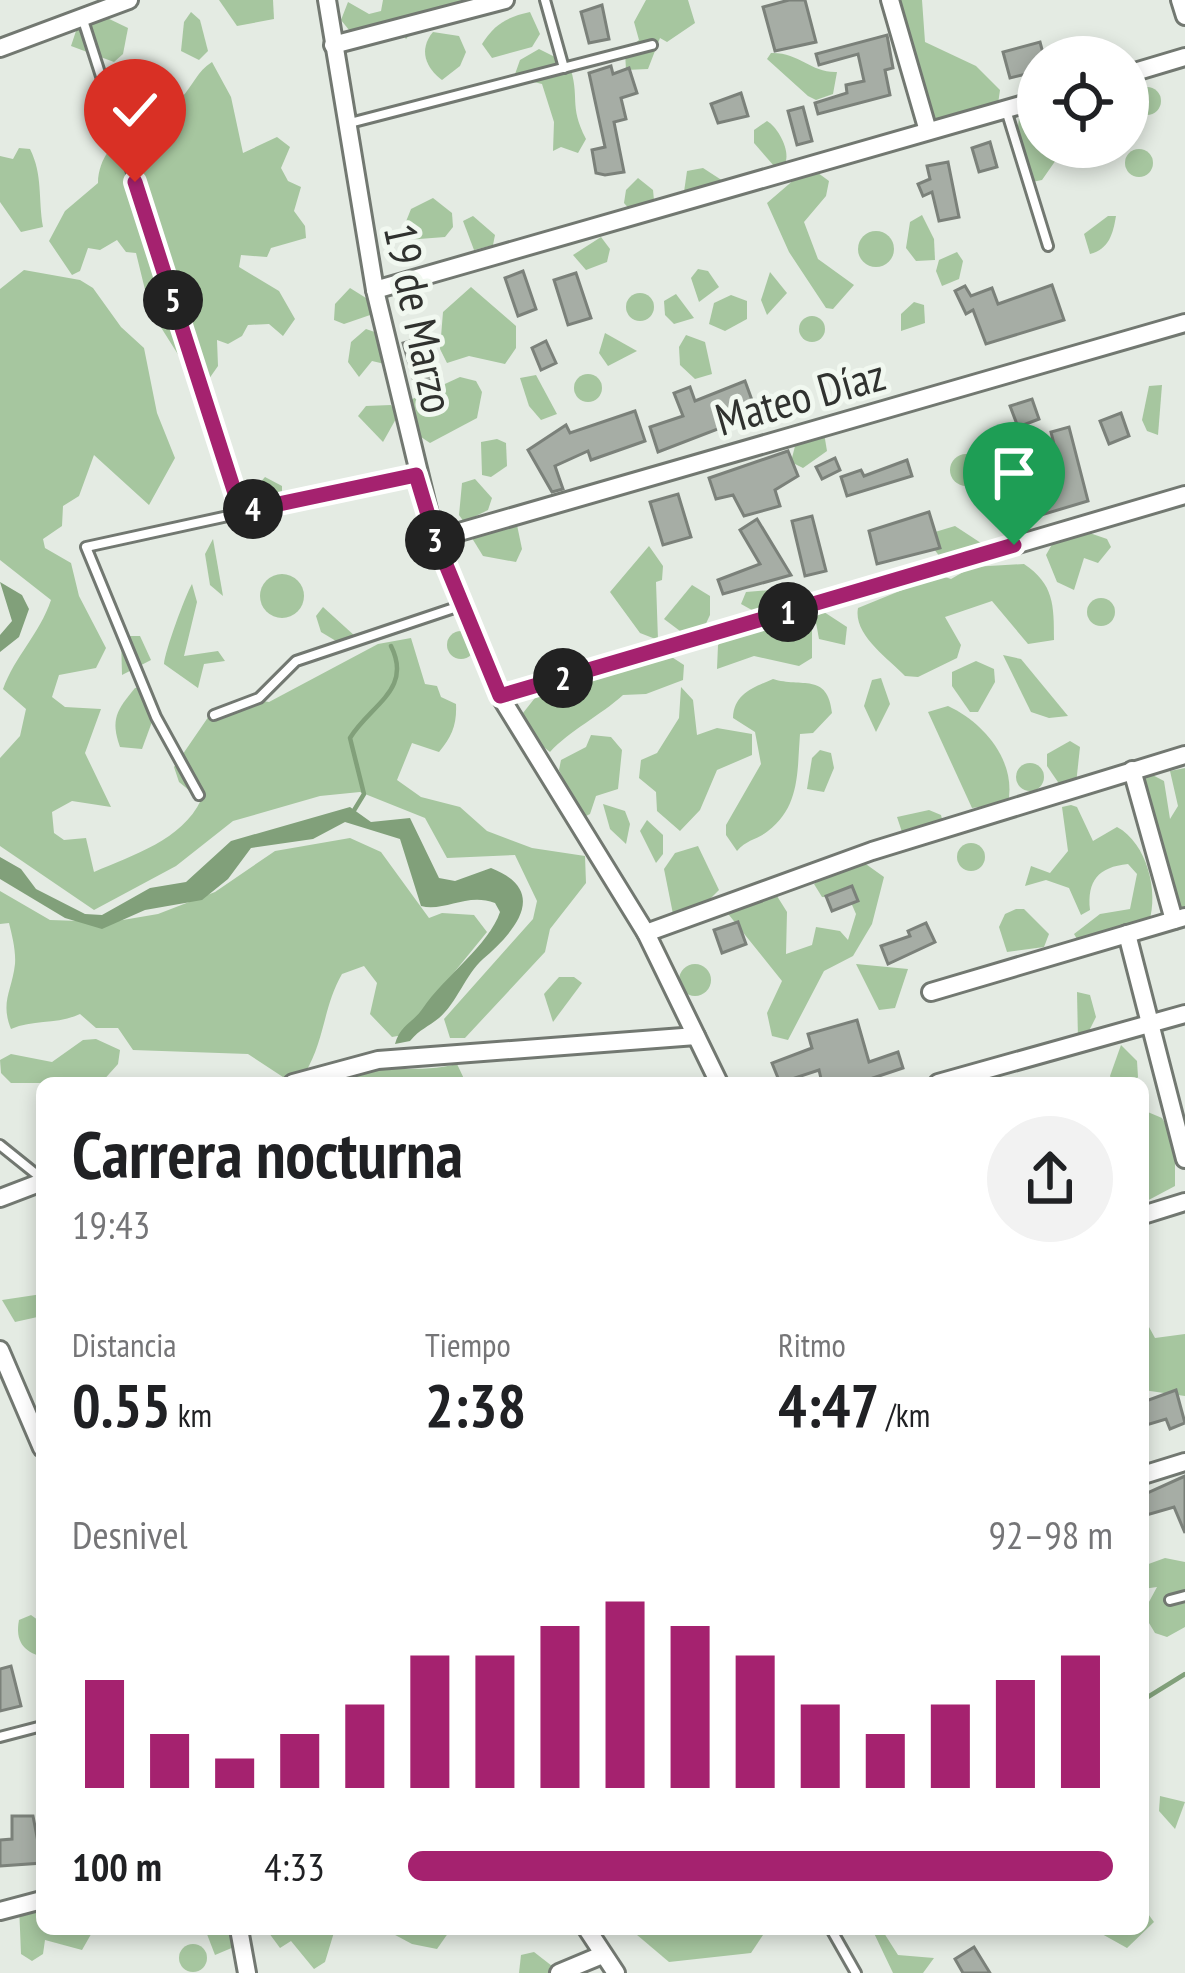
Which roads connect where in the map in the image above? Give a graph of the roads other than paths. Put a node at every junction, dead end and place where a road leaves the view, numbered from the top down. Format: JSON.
{"nodes":[{"id":1,"x":129,"y":0,"type":"edge"},
{"id":2,"x":326,"y":0,"type":"edge"},
{"id":3,"x":505,"y":0,"type":"edge"},
{"id":4,"x":545,"y":0,"type":"edge"},
{"id":5,"x":890,"y":0,"type":"edge"},
{"id":6,"x":1180,"y":0,"type":"edge"},
{"id":7,"x":1185,"y":16,"type":"edge"},
{"id":8,"x":82,"y":17,"type":"junction"},
{"id":9,"x":333,"y":45,"type":"junction"},
{"id":10,"x":652,"y":45,"type":"dead end"},
{"id":11,"x":0,"y":48,"type":"edge"},
{"id":12,"x":1185,"y":57,"type":"edge"},
{"id":13,"x":564,"y":68,"type":"junction"},
{"id":14,"x":1149,"y":68,"type":"edge"},
{"id":15,"x":1017,"y":106,"type":"edge"},
{"id":16,"x":1006,"y":109,"type":"junction"},
{"id":17,"x":345,"y":124,"type":"junction"},
{"id":18,"x":928,"y":131,"type":"junction"},
{"id":19,"x":1048,"y":246,"type":"dead end"},
{"id":20,"x":375,"y":290,"type":"junction"},
{"id":21,"x":1185,"y":323,"type":"edge"},
{"id":22,"x":416,"y":475,"type":"junction"},
{"id":23,"x":1185,"y":495,"type":"edge"},
{"id":24,"x":241,"y":512,"type":"junction"},
{"id":25,"x":435,"y":538,"type":"junction"},
{"id":26,"x":462,"y":606,"type":"junction"},
{"id":27,"x":500,"y":696,"type":"junction"},
{"id":28,"x":214,"y":716,"type":"dead end"},
{"id":29,"x":1185,"y":755,"type":"edge"},
{"id":30,"x":1132,"y":770,"type":"junction"},
{"id":31,"x":199,"y":795,"type":"dead end"},
{"id":32,"x":1180,"y":919,"type":"edge"},
{"id":33,"x":646,"y":933,"type":"junction"},
{"id":34,"x":1127,"y":934,"type":"junction"},
{"id":35,"x":931,"y":992,"type":"dead end"},
{"id":36,"x":1185,"y":1014,"type":"edge"},
{"id":37,"x":1148,"y":1024,"type":"junction"},
{"id":38,"x":696,"y":1036,"type":"junction"},
{"id":39,"x":315,"y":1077,"type":"edge"},
{"id":40,"x":716,"y":1077,"type":"edge"},
{"id":41,"x":959,"y":1077,"type":"edge"},
{"id":42,"x":0,"y":1145,"type":"edge"},
{"id":43,"x":1185,"y":1159,"type":"edge"},
{"id":44,"x":36,"y":1175,"type":"edge"},
{"id":45,"x":36,"y":1183,"type":"edge"},
{"id":46,"x":0,"y":1198,"type":"edge"},
{"id":47,"x":1185,"y":1202,"type":"edge"},
{"id":48,"x":1149,"y":1213,"type":"edge"},
{"id":49,"x":0,"y":1350,"type":"edge"},
{"id":50,"x":36,"y":1434,"type":"edge"},
{"id":51,"x":1185,"y":1462,"type":"edge"},
{"id":52,"x":1149,"y":1473,"type":"edge"},
{"id":53,"x":1185,"y":1596,"type":"edge"},
{"id":54,"x":1170,"y":1600,"type":"dead end"},
{"id":55,"x":36,"y":1728,"type":"edge"},
{"id":56,"x":0,"y":1738,"type":"edge"},
{"id":57,"x":36,"y":1902,"type":"edge"},
{"id":58,"x":0,"y":1911,"type":"edge"},
{"id":59,"x":240,"y":1935,"type":"edge"},
{"id":60,"x":590,"y":1935,"type":"edge"},
{"id":61,"x":834,"y":1935,"type":"edge"},
{"id":62,"x":602,"y":1955,"type":"junction"},
{"id":63,"x":247,"y":1973,"type":"edge"},
{"id":64,"x":559,"y":1973,"type":"edge"},
{"id":65,"x":616,"y":1973,"type":"edge"},
{"id":66,"x":856,"y":1973,"type":"edge"}],
"edges":[{"from":1,"to":8,"type":"street"},
{"from":2,"to":9,"type":"street","name":"19 de Marzo"},
{"from":3,"to":9,"type":"street"},
{"from":4,"to":13,"type":"lane"},
{"from":5,"to":18,"type":"street"},
{"from":6,"to":7,"type":"street"},
{"from":8,"to":11,"type":"street"},
{"from":8,"to":24,"type":"lane"},
{"from":9,"to":17,"type":"street","name":"19 de Marzo"},
{"from":10,"to":13,"type":"lane"},
{"from":12,"to":14,"type":"street"},
{"from":13,"to":17,"type":"lane"},
{"from":15,"to":16,"type":"street"},
{"from":16,"to":18,"type":"street"},
{"from":16,"to":19,"type":"lane"},
{"from":17,"to":20,"type":"street","name":"19 de Marzo"},
{"from":18,"to":20,"type":"street"},
{"from":20,"to":22,"type":"street","name":"19 de Marzo"},
{"from":21,"to":25,"type":"street","name":"Mateo Díaz"},
{"from":22,"to":24,"type":"lane"},
{"from":22,"to":25,"type":"street","name":"19 de Marzo"},
{"from":23,"to":27,"type":"street"},
{"from":24,"to":31,"type":"lane"},
{"from":25,"to":26,"type":"street","name":"19 de Marzo"},
{"from":26,"to":27,"type":"street","name":"19 de Marzo"},
{"from":26,"to":28,"type":"lane"},
{"from":27,"to":33,"type":"street","name":"19 de Marzo"},
{"from":29,"to":30,"type":"street"},
{"from":30,"to":32,"type":"street"},
{"from":30,"to":33,"type":"street"},
{"from":32,"to":34,"type":"street"},
{"from":33,"to":38,"type":"street","name":"19 de Marzo"},
{"from":34,"to":35,"type":"street"},
{"from":34,"to":37,"type":"street"},
{"from":36,"to":37,"type":"street"},
{"from":37,"to":41,"type":"street"},
{"from":37,"to":43,"type":"street"},
{"from":38,"to":39,"type":"street"},
{"from":38,"to":40,"type":"street","name":"19 de Marzo"},
{"from":42,"to":44,"type":"lane"},
{"from":45,"to":46,"type":"street"},
{"from":47,"to":48,"type":"street"},
{"from":49,"to":50,"type":"street"},
{"from":51,"to":52,"type":"street"},
{"from":53,"to":54,"type":"lane"},
{"from":55,"to":56,"type":"lane"},
{"from":57,"to":58,"type":"street"},
{"from":59,"to":63,"type":"street"},
{"from":60,"to":62,"type":"street"},
{"from":61,"to":66,"type":"lane"},
{"from":62,"to":64,"type":"street"},
{"from":62,"to":65,"type":"street"}]}
